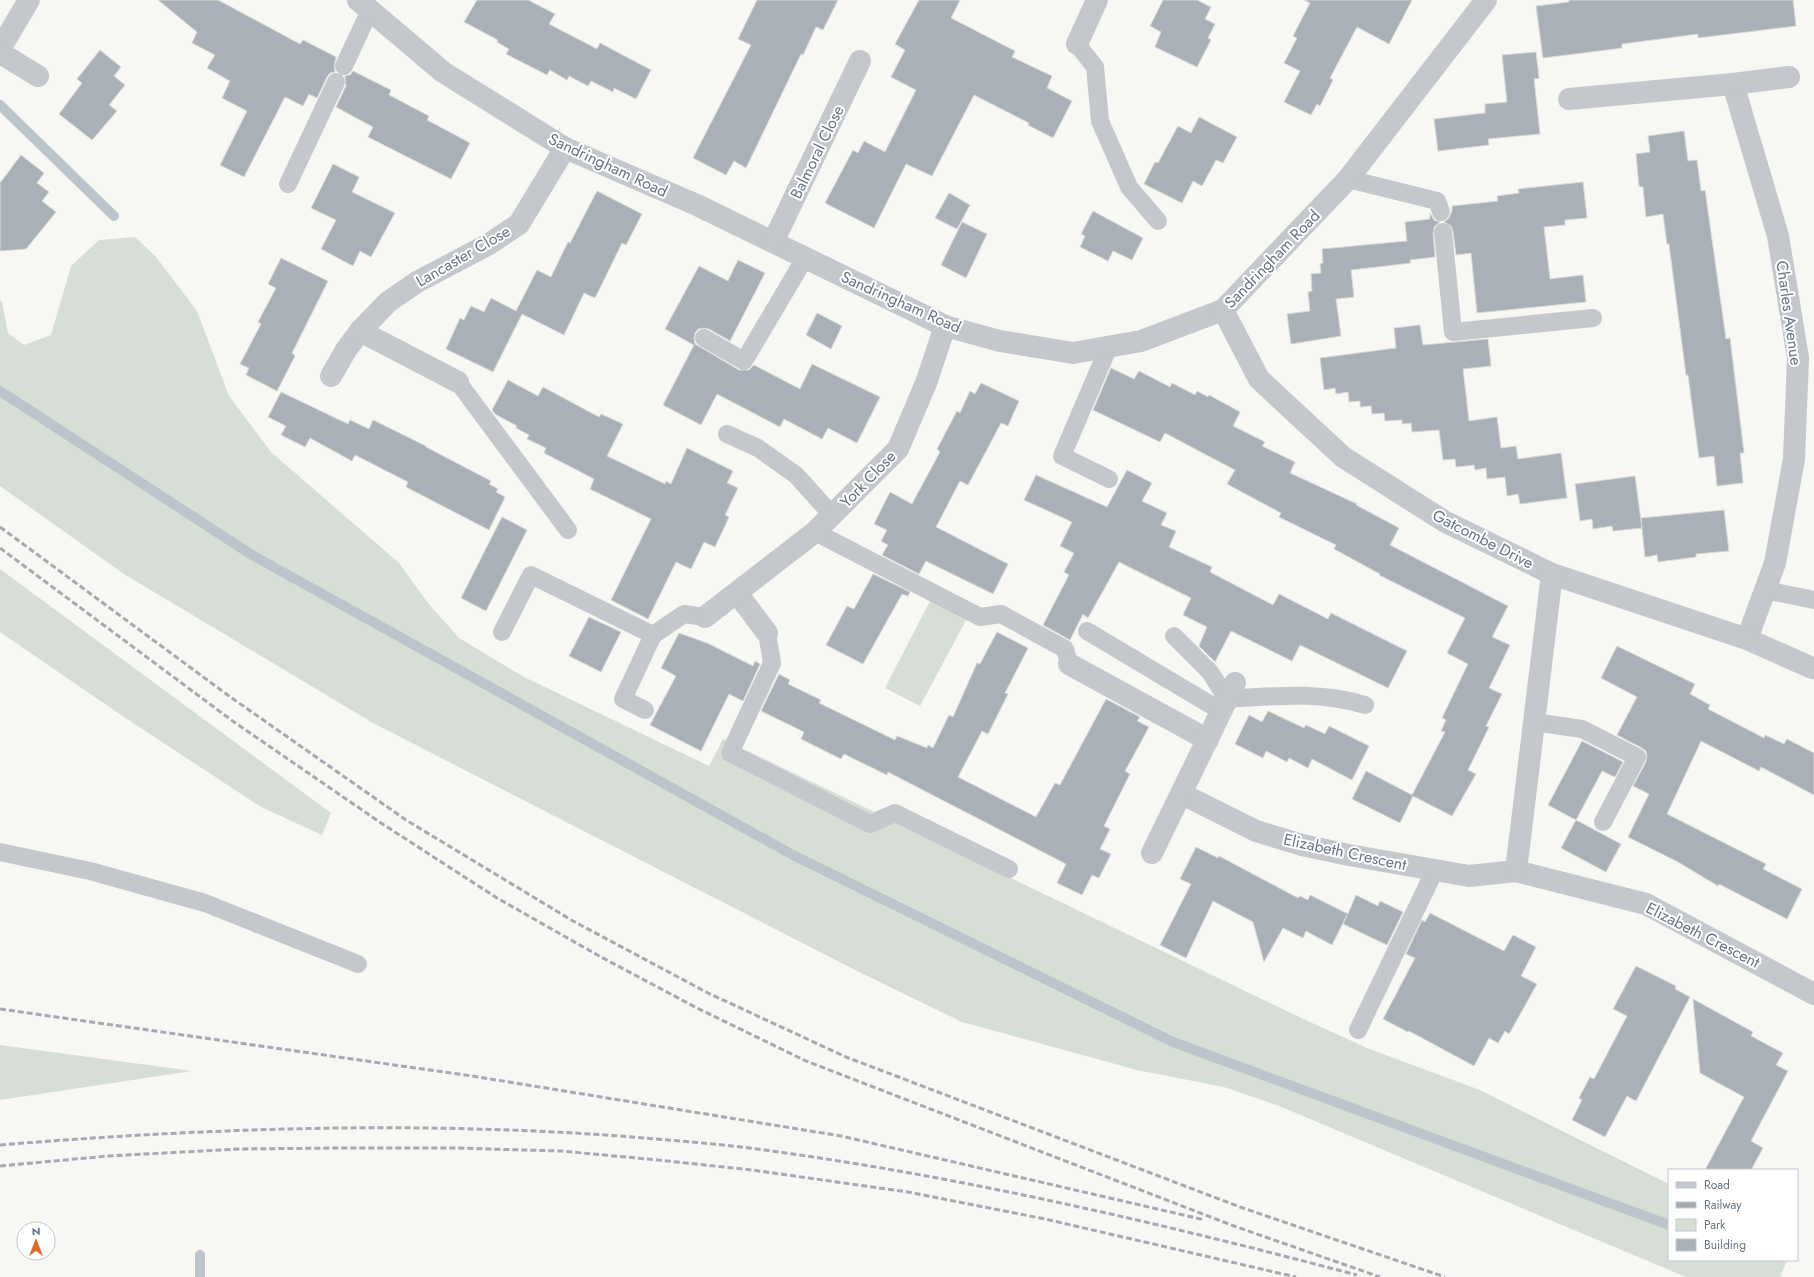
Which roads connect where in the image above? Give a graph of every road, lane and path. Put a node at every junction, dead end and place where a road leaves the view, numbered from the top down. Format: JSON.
{"nodes":[{"id":1,"x":29,"y":0,"type":"edge"},
{"id":2,"x":1097,"y":0,"type":"edge"},
{"id":3,"x":1486,"y":0,"type":"edge"},
{"id":4,"x":364,"y":5,"type":"edge"},
{"id":5,"x":1077,"y":44,"type":"joint"},
{"id":6,"x":0,"y":49,"type":"edge"},
{"id":7,"x":0,"y":53,"type":"edge"},
{"id":8,"x":860,"y":61,"type":"dead end"},
{"id":9,"x":344,"y":66,"type":"dead end"},
{"id":10,"x":38,"y":76,"type":"dead end"},
{"id":11,"x":1789,"y":77,"type":"dead end"},
{"id":12,"x":336,"y":82,"type":"dead end"},
{"id":13,"x":1732,"y":84,"type":"junction"},
{"id":14,"x":1569,"y":99,"type":"dead end"},
{"id":15,"x":565,"y":148,"type":"junction"},
{"id":16,"x":1348,"y":179,"type":"junction"},
{"id":17,"x":288,"y":184,"type":"dead end"},
{"id":18,"x":1441,"y":212,"type":"dead end"},
{"id":19,"x":1158,"y":221,"type":"dead end"},
{"id":20,"x":1443,"y":232,"type":"dead end"},
{"id":21,"x":773,"y":242,"type":"junction"},
{"id":22,"x":805,"y":258,"type":"junction"},
{"id":23,"x":1223,"y":310,"type":"junction"},
{"id":24,"x":1593,"y":318,"type":"dead end"},
{"id":25,"x":945,"y":326,"type":"junction"},
{"id":26,"x":360,"y":331,"type":"junction"},
{"id":27,"x":704,"y":338,"type":"dead end"},
{"id":28,"x":1109,"y":346,"type":"junction"},
{"id":29,"x":332,"y":376,"type":"dead end"},
{"id":30,"x":458,"y":382,"type":"joint"},
{"id":31,"x":727,"y":434,"type":"dead end"},
{"id":32,"x":1109,"y":479,"type":"dead end"},
{"id":33,"x":832,"y":515,"type":"junction"},
{"id":34,"x":568,"y":530,"type":"dead end"},
{"id":35,"x":815,"y":532,"type":"junction"},
{"id":36,"x":1552,"y":574,"type":"junction"},
{"id":37,"x":1765,"y":590,"type":"junction"},
{"id":38,"x":737,"y":593,"type":"junction"},
{"id":39,"x":1814,"y":600,"type":"edge"},
{"id":40,"x":705,"y":617,"type":"joint"},
{"id":41,"x":1086,"y":631,"type":"dead end"},
{"id":42,"x":502,"y":632,"type":"dead end"},
{"id":43,"x":767,"y":633,"type":"joint"},
{"id":44,"x":653,"y":635,"type":"junction"},
{"id":45,"x":1174,"y":636,"type":"dead end"},
{"id":46,"x":1747,"y":639,"type":"junction"},
{"id":47,"x":1069,"y":664,"type":"joint"},
{"id":48,"x":1812,"y":668,"type":"dead end"},
{"id":49,"x":1228,"y":698,"type":"junction"},
{"id":50,"x":1365,"y":705,"type":"dead end"},
{"id":51,"x":645,"y":710,"type":"dead end"},
{"id":52,"x":1534,"y":722,"type":"junction"},
{"id":53,"x":1208,"y":740,"type":"junction"},
{"id":54,"x":1182,"y":794,"type":"junction"},
{"id":55,"x":1603,"y":822,"type":"dead end"},
{"id":56,"x":0,"y":852,"type":"edge"},
{"id":57,"x":1152,"y":853,"type":"dead end"},
{"id":58,"x":1009,"y":869,"type":"dead end"},
{"id":59,"x":1435,"y":870,"type":"junction"},
{"id":60,"x":1516,"y":871,"type":"junction"},
{"id":61,"x":358,"y":964,"type":"dead end"},
{"id":62,"x":1814,"y":994,"type":"edge"},
{"id":63,"x":1358,"y":1030,"type":"dead end"}],
"edges":[{"from":1,"to":6,"type":"street"},
{"from":2,"to":5,"type":"street"},
{"from":3,"to":16,"type":"street","name":"Sandringham Road"},
{"from":4,"to":9,"type":"lane"},
{"from":4,"to":15,"type":"street","name":"Sandringham Road"},
{"from":5,"to":19,"type":"lane"},
{"from":7,"to":10,"type":"street"},
{"from":8,"to":21,"type":"street","name":"Balmoral Close"},
{"from":11,"to":13,"type":"street"},
{"from":12,"to":17,"type":"lane"},
{"from":13,"to":14,"type":"street"},
{"from":13,"to":37,"type":"street","name":"Charles Avenue"},
{"from":15,"to":21,"type":"street","name":"Sandringham Road"},
{"from":15,"to":26,"type":"street","name":"Lancaster Close"},
{"from":16,"to":18,"type":"lane"},
{"from":16,"to":23,"type":"street","name":"Sandringham Road"},
{"from":20,"to":24,"type":"lane"},
{"from":21,"to":22,"type":"street","name":"Sandringham Road"},
{"from":22,"to":25,"type":"street","name":"Sandringham Road"},
{"from":22,"to":27,"type":"lane"},
{"from":23,"to":28,"type":"street","name":"Sandringham Road"},
{"from":23,"to":36,"type":"street","name":"Gatcombe Drive"},
{"from":25,"to":28,"type":"street","name":"Sandringham Road"},
{"from":25,"to":33,"type":"street","name":"York Close"},
{"from":26,"to":29,"type":"street","name":"Lancaster Close"},
{"from":26,"to":30,"type":"street"},
{"from":28,"to":32,"type":"lane"},
{"from":30,"to":34,"type":"lane"},
{"from":31,"to":33,"type":"lane"},
{"from":33,"to":35,"type":"street","name":"York Close"},
{"from":35,"to":38,"type":"street","name":"York Close"},
{"from":35,"to":47,"type":"lane"},
{"from":36,"to":46,"type":"street","name":"Gatcombe Drive"},
{"from":36,"to":52,"type":"street"},
{"from":37,"to":39,"type":"lane"},
{"from":37,"to":46,"type":"street","name":"Charles Avenue"},
{"from":38,"to":40,"type":"street","name":"York Close"},
{"from":38,"to":43,"type":"street"},
{"from":40,"to":44,"type":"lane"},
{"from":41,"to":49,"type":"lane"},
{"from":42,"to":44,"type":"lane"},
{"from":43,"to":58,"type":"lane"},
{"from":44,"to":51,"type":"lane"},
{"from":45,"to":49,"type":"lane"},
{"from":46,"to":48,"type":"street","name":"Gatcombe Drive"},
{"from":47,"to":53,"type":"street"},
{"from":49,"to":50,"type":"lane"},
{"from":49,"to":53,"type":"street"},
{"from":52,"to":55,"type":"lane"},
{"from":52,"to":60,"type":"street"},
{"from":53,"to":54,"type":"street"},
{"from":54,"to":57,"type":"street"},
{"from":54,"to":59,"type":"street","name":"Elizabeth Crescent"},
{"from":56,"to":61,"type":"lane"},
{"from":59,"to":60,"type":"street","name":"Elizabeth Crescent"},
{"from":59,"to":63,"type":"lane"},
{"from":60,"to":62,"type":"street","name":"Elizabeth Crescent"}]}
